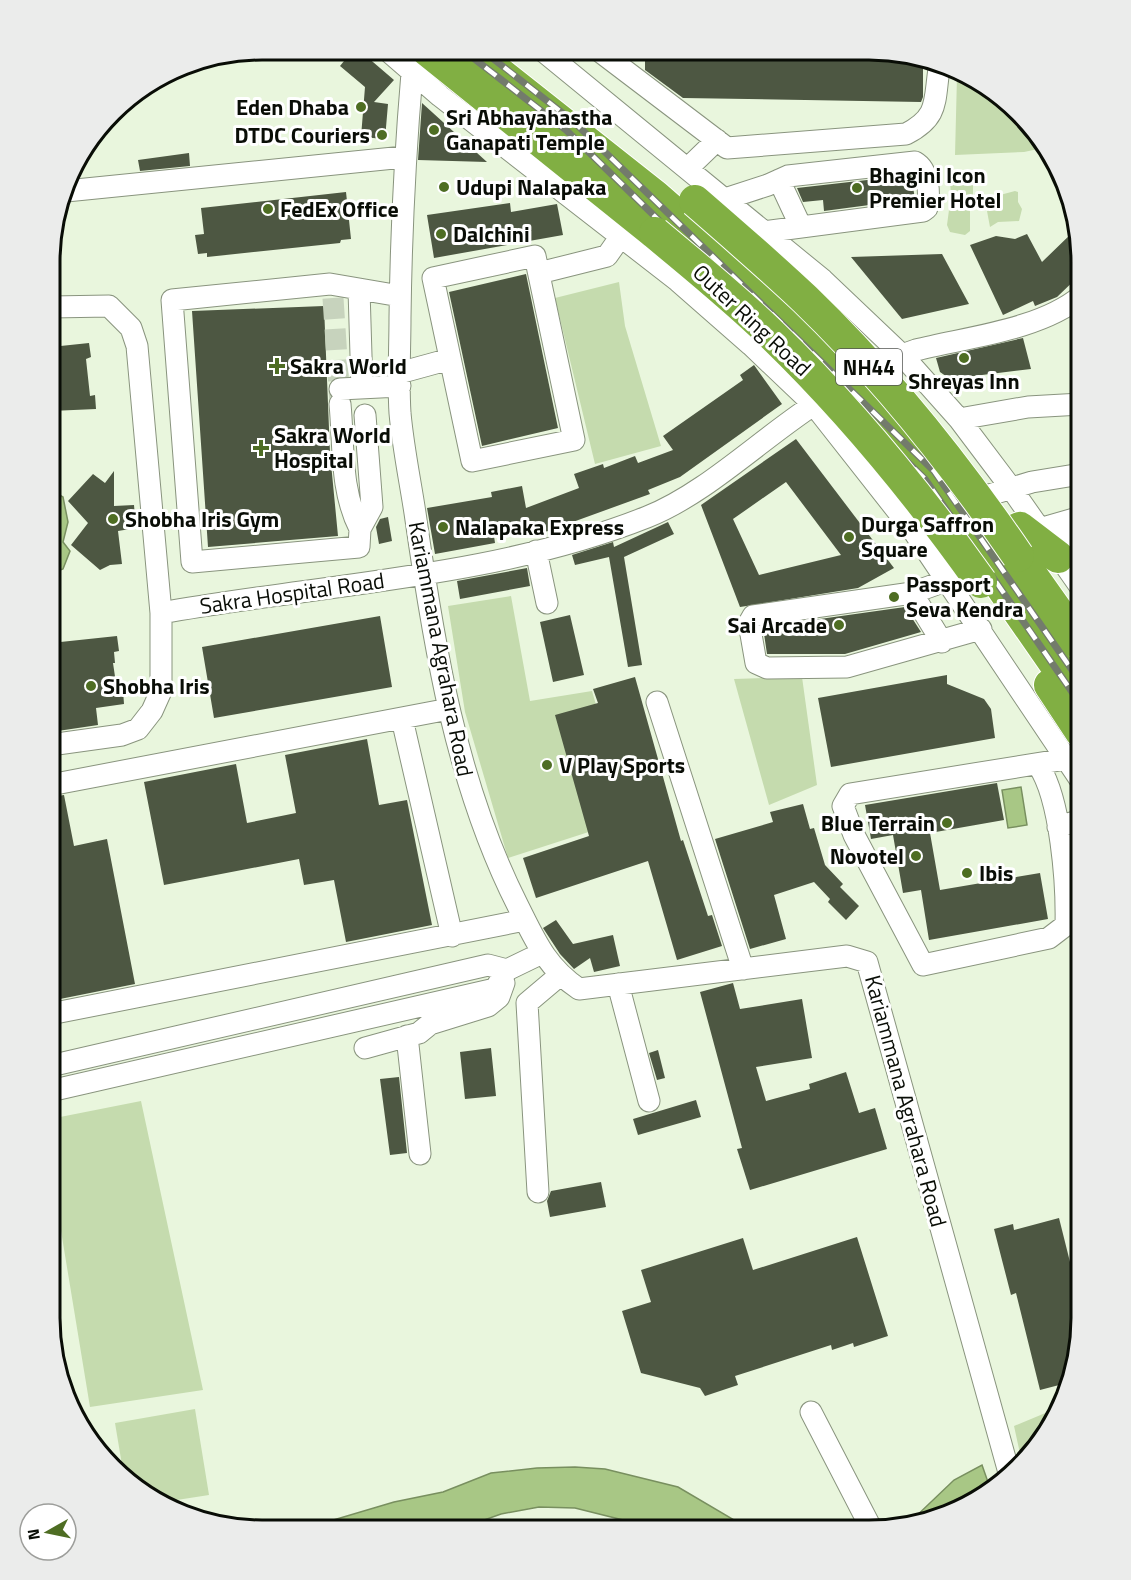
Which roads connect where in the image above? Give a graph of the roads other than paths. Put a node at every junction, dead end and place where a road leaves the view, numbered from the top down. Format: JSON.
{"nodes":[{"id":1,"x":483,"y":60,"type":"edge"},
{"id":2,"x":518,"y":60,"type":"edge"},
{"id":3,"x":554,"y":60,"type":"edge"},
{"id":4,"x":610,"y":60,"type":"edge"},
{"id":5,"x":420,"y":62,"type":"edge"},
{"id":6,"x":938,"y":73,"type":"edge"},
{"id":7,"x":711,"y":136,"type":"junction"},
{"id":8,"x":404,"y":157,"type":"junction"},
{"id":9,"x":683,"y":164,"type":"junction"},
{"id":10,"x":779,"y":180,"type":"junction"},
{"id":11,"x":74,"y":189,"type":"edge"},
{"id":12,"x":710,"y":200,"type":"junction"},
{"id":13,"x":756,"y":226,"type":"junction"},
{"id":14,"x":801,"y":227,"type":"junction"},
{"id":15,"x":621,"y":236,"type":"junction"},
{"id":16,"x":722,"y":255,"type":"junction"},
{"id":17,"x":538,"y":273,"type":"junction"},
{"id":18,"x":359,"y":290,"type":"junction"},
{"id":19,"x":692,"y":292,"type":"junction"},
{"id":20,"x":400,"y":296,"type":"junction"},
{"id":21,"x":1071,"y":303,"type":"edge"},
{"id":22,"x":60,"y":308,"type":"edge"},
{"id":23,"x":902,"y":355,"type":"junction"},
{"id":24,"x":450,"y":359,"type":"junction"},
{"id":25,"x":400,"y":380,"type":"junction"},
{"id":26,"x":851,"y":382,"type":"junction"},
{"id":27,"x":362,"y":388,"type":"junction"},
{"id":28,"x":340,"y":402,"type":"junction"},
{"id":29,"x":814,"y":405,"type":"junction"},
{"id":30,"x":1071,"y":405,"type":"edge"},
{"id":31,"x":400,"y":413,"type":"junction"},
{"id":32,"x":365,"y":415,"type":"junction"},
{"id":33,"x":959,"y":419,"type":"junction"},
{"id":34,"x":1071,"y":476,"type":"edge"},
{"id":35,"x":1011,"y":488,"type":"junction"},
{"id":36,"x":947,"y":508,"type":"junction"},
{"id":37,"x":1071,"y":527,"type":"edge"},
{"id":38,"x":360,"y":529,"type":"junction"},
{"id":39,"x":914,"y":532,"type":"junction"},
{"id":40,"x":1057,"y":541,"type":"edge"},
{"id":41,"x":976,"y":548,"type":"junction"},
{"id":42,"x":536,"y":551,"type":"junction"},
{"id":43,"x":1071,"y":568,"type":"edge"},
{"id":44,"x":423,"y":574,"type":"junction"},
{"id":45,"x":962,"y":586,"type":"junction"},
{"id":46,"x":912,"y":593,"type":"junction"},
{"id":47,"x":547,"y":603,"type":"dead end"},
{"id":48,"x":161,"y":613,"type":"junction"},
{"id":49,"x":981,"y":629,"type":"junction"},
{"id":50,"x":1071,"y":631,"type":"edge"},
{"id":51,"x":942,"y":642,"type":"junction"},
{"id":52,"x":1071,"y":686,"type":"edge"},
{"id":53,"x":657,"y":702,"type":"dead end"},
{"id":54,"x":449,"y":709,"type":"junction"},
{"id":55,"x":402,"y":719,"type":"junction"},
{"id":56,"x":1071,"y":720,"type":"edge"},
{"id":57,"x":60,"y":744,"type":"edge"},
{"id":58,"x":1066,"y":759,"type":"junction"},
{"id":59,"x":1038,"y":765,"type":"junction"},
{"id":60,"x":1071,"y":766,"type":"edge"},
{"id":61,"x":60,"y":783,"type":"edge"},
{"id":62,"x":1071,"y":823,"type":"edge"},
{"id":63,"x":1058,"y":827,"type":"junction"},
{"id":64,"x":525,"y":920,"type":"junction"},
{"id":65,"x":452,"y":936,"type":"junction"},
{"id":66,"x":542,"y":953,"type":"junction"},
{"id":67,"x":742,"y":969,"type":"junction"},
{"id":68,"x":505,"y":973,"type":"junction"},
{"id":69,"x":559,"y":976,"type":"junction"},
{"id":70,"x":618,"y":984,"type":"junction"},
{"id":71,"x":60,"y":1012,"type":"edge"},
{"id":72,"x":407,"y":1036,"type":"junction"},
{"id":73,"x":365,"y":1048,"type":"dead end"},
{"id":74,"x":60,"y":1064,"type":"edge"},
{"id":75,"x":60,"y":1089,"type":"edge"},
{"id":76,"x":649,"y":1101,"type":"dead end"},
{"id":77,"x":420,"y":1154,"type":"dead end"},
{"id":78,"x":538,"y":1191,"type":"dead end"},
{"id":79,"x":811,"y":1412,"type":"dead end"},
{"id":80,"x":1005,"y":1461,"type":"edge"},
{"id":81,"x":867,"y":1520,"type":"edge"}],
"edges":[{"from":1,"to":16,"type":"highway"},
{"from":2,"to":12,"type":"highway","number":"NH44"},
{"from":3,"to":9,"type":"street"},
{"from":4,"to":7,"type":"street"},
{"from":5,"to":8,"type":"street","name":"Kariammana Agrahara Road"},
{"from":5,"to":15,"type":"street"},
{"from":5,"to":45,"type":"highway","name":"Outer Ring Road","number":"NH44","bridge":true},
{"from":6,"to":7,"type":"street"},
{"from":7,"to":9,"type":"street"},
{"from":8,"to":11,"type":"street"},
{"from":8,"to":20,"type":"street","name":"Kariammana Agrahara Road"},
{"from":9,"to":12,"type":"street"},
{"from":10,"to":12,"type":"street"},
{"from":10,"to":14,"type":"street"},
{"from":10,"to":14,"type":"street"},
{"from":12,"to":13,"type":"street"},
{"from":12,"to":50,"type":"highway","number":"NH44","bridge":true},
{"from":13,"to":14,"type":"street"},
{"from":13,"to":16,"type":"street"},
{"from":13,"to":23,"type":"street"},
{"from":15,"to":17,"type":"street"},
{"from":15,"to":19,"type":"street"},
{"from":16,"to":19,"type":"street"},
{"from":16,"to":26,"type":"highway"},
{"from":17,"to":24,"type":"street"},
{"from":17,"to":24,"type":"street"},
{"from":18,"to":20,"type":"street"},
{"from":18,"to":27,"type":"street"},
{"from":18,"to":38,"type":"street"},
{"from":19,"to":29,"type":"street"},
{"from":20,"to":25,"type":"street","name":"Kariammana Agrahara Road"},
{"from":21,"to":23,"type":"street","name":"Sakra Hospital Road"},
{"from":22,"to":48,"type":"street"},
{"from":23,"to":26,"type":"street","name":"Sakra Hospital Road"},
{"from":23,"to":33,"type":"street"},
{"from":24,"to":25,"type":"street"},
{"from":25,"to":27,"type":"street"},
{"from":25,"to":31,"type":"street","name":"Kariammana Agrahara Road"},
{"from":26,"to":29,"type":"street","name":"Sakra Hospital Road"},
{"from":26,"to":36,"type":"highway"},
{"from":27,"to":28,"type":"street"},
{"from":28,"to":32,"type":"street"},
{"from":28,"to":38,"type":"street"},
{"from":29,"to":39,"type":"street"},
{"from":29,"to":42,"type":"street","name":"Sakra Hospital Road"},
{"from":30,"to":33,"type":"street"},
{"from":31,"to":32,"type":"street"},
{"from":31,"to":44,"type":"street","name":"Kariammana Agrahara Road"},
{"from":32,"to":38,"type":"street"},
{"from":33,"to":35,"type":"street"},
{"from":34,"to":35,"type":"street"},
{"from":35,"to":36,"type":"street"},
{"from":35,"to":40,"type":"street"},
{"from":36,"to":39,"type":"street"},
{"from":36,"to":41,"type":"highway"},
{"from":37,"to":40,"type":"street"},
{"from":39,"to":45,"type":"street"},
{"from":40,"to":41,"type":"highway"},
{"from":40,"to":43,"type":"street"},
{"from":41,"to":52,"type":"highway"},
{"from":42,"to":44,"type":"street","name":"Sakra Hospital Road"},
{"from":42,"to":47,"type":"street"},
{"from":44,"to":48,"type":"street","name":"Sakra Hospital Road"},
{"from":44,"to":54,"type":"street","name":"Kariammana Agrahara Road"},
{"from":45,"to":46,"type":"street"},
{"from":45,"to":49,"type":"street"},
{"from":45,"to":56,"type":"highway","name":"Outer Ring Road","number":"NH44"},
{"from":46,"to":51,"type":"street"},
{"from":46,"to":51,"type":"street"},
{"from":48,"to":57,"type":"street"},
{"from":49,"to":51,"type":"street"},
{"from":49,"to":58,"type":"street"},
{"from":53,"to":67,"type":"street"},
{"from":54,"to":55,"type":"street"},
{"from":54,"to":64,"type":"street","name":"Kariammana Agrahara Road"},
{"from":55,"to":61,"type":"street"},
{"from":55,"to":65,"type":"street"},
{"from":58,"to":59,"type":"street"},
{"from":58,"to":60,"type":"street"},
{"from":59,"to":63,"type":"street"},
{"from":59,"to":63,"type":"street"},
{"from":62,"to":63,"type":"street"},
{"from":64,"to":65,"type":"street"},
{"from":64,"to":66,"type":"street","name":"Kariammana Agrahara Road"},
{"from":65,"to":71,"type":"street"},
{"from":66,"to":68,"type":"street"},
{"from":66,"to":69,"type":"street","name":"Kariammana Agrahara Road"},
{"from":67,"to":70,"type":"street","name":"Kariammana Agrahara Road"},
{"from":67,"to":80,"type":"street","name":"Kariammana Agrahara Road"},
{"from":68,"to":72,"type":"street"},
{"from":68,"to":74,"type":"street"},
{"from":68,"to":75,"type":"street"},
{"from":69,"to":70,"type":"street","name":"Kariammana Agrahara Road"},
{"from":69,"to":78,"type":"street"},
{"from":70,"to":76,"type":"street"},
{"from":72,"to":73,"type":"street"},
{"from":72,"to":77,"type":"street"},
{"from":79,"to":81,"type":"street"}]}
